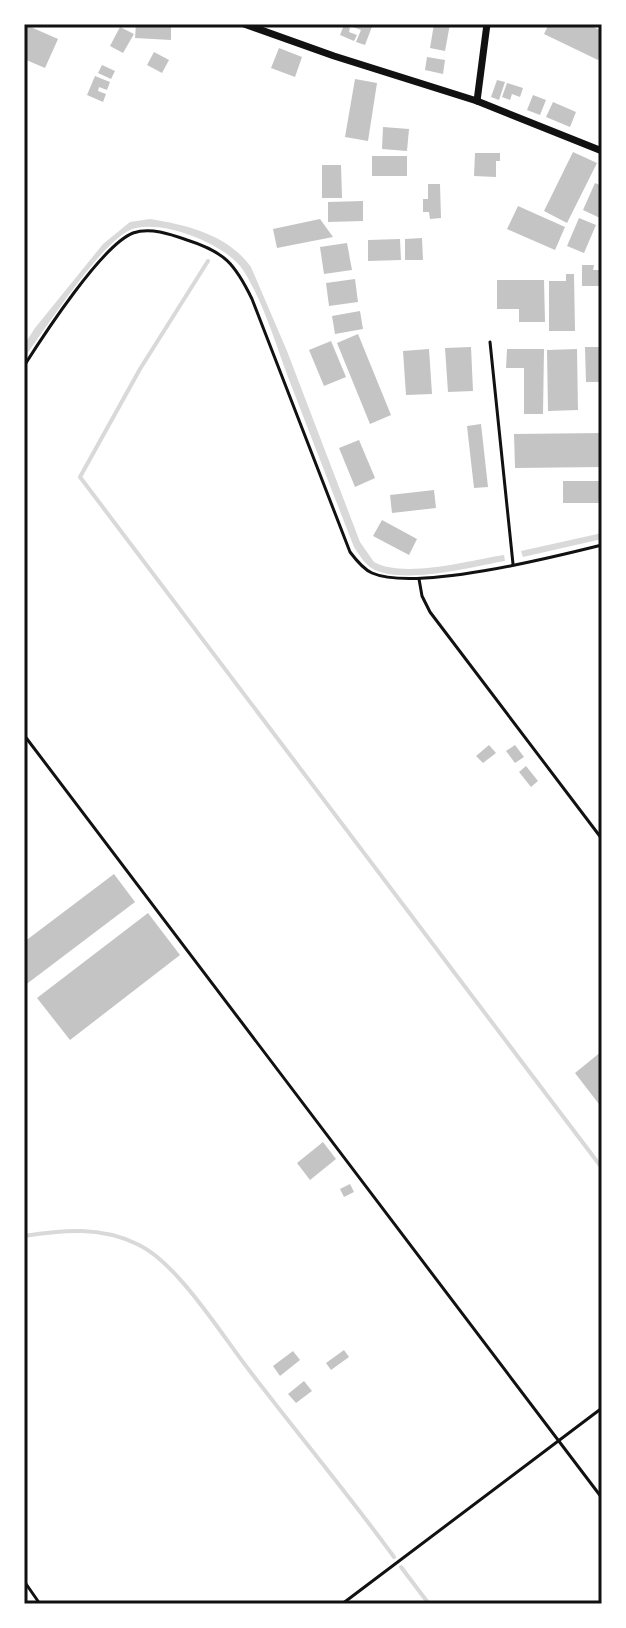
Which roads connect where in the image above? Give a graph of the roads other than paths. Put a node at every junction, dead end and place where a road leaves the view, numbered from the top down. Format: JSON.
{"nodes":[{"id":1,"x":244,"y":24,"type":"edge"},
{"id":2,"x":487,"y":24,"type":"edge"},
{"id":3,"x":477,"y":101,"type":"junction"},
{"id":4,"x":602,"y":151,"type":"edge"},
{"id":5,"x":490,"y":342,"type":"dead end"},
{"id":6,"x":24,"y":366,"type":"edge"},
{"id":7,"x":602,"y":545,"type":"edge"},
{"id":8,"x":513,"y":564,"type":"junction"},
{"id":9,"x":419,"y":579,"type":"junction"},
{"id":10,"x":24,"y":735,"type":"edge"},
{"id":11,"x":602,"y":839,"type":"edge"},
{"id":12,"x":602,"y":1408,"type":"edge"},
{"id":13,"x":559,"y":1440,"type":"junction"},
{"id":14,"x":602,"y":1498,"type":"edge"},
{"id":15,"x":24,"y":1581,"type":"edge"},
{"id":16,"x":40,"y":1604,"type":"edge"},
{"id":17,"x":342,"y":1604,"type":"edge"}],
"edges":[{"from":1,"to":3,"type":"street"},
{"from":2,"to":3,"type":"street"},
{"from":3,"to":4,"type":"street"},
{"from":5,"to":8,"type":"lane"},
{"from":6,"to":9,"type":"lane"},
{"from":7,"to":8,"type":"lane"},
{"from":8,"to":9,"type":"lane"},
{"from":9,"to":11,"type":"lane"},
{"from":10,"to":13,"type":"lane"},
{"from":12,"to":13,"type":"lane"},
{"from":13,"to":14,"type":"lane"},
{"from":13,"to":17,"type":"lane"},
{"from":15,"to":16,"type":"lane"}]}
